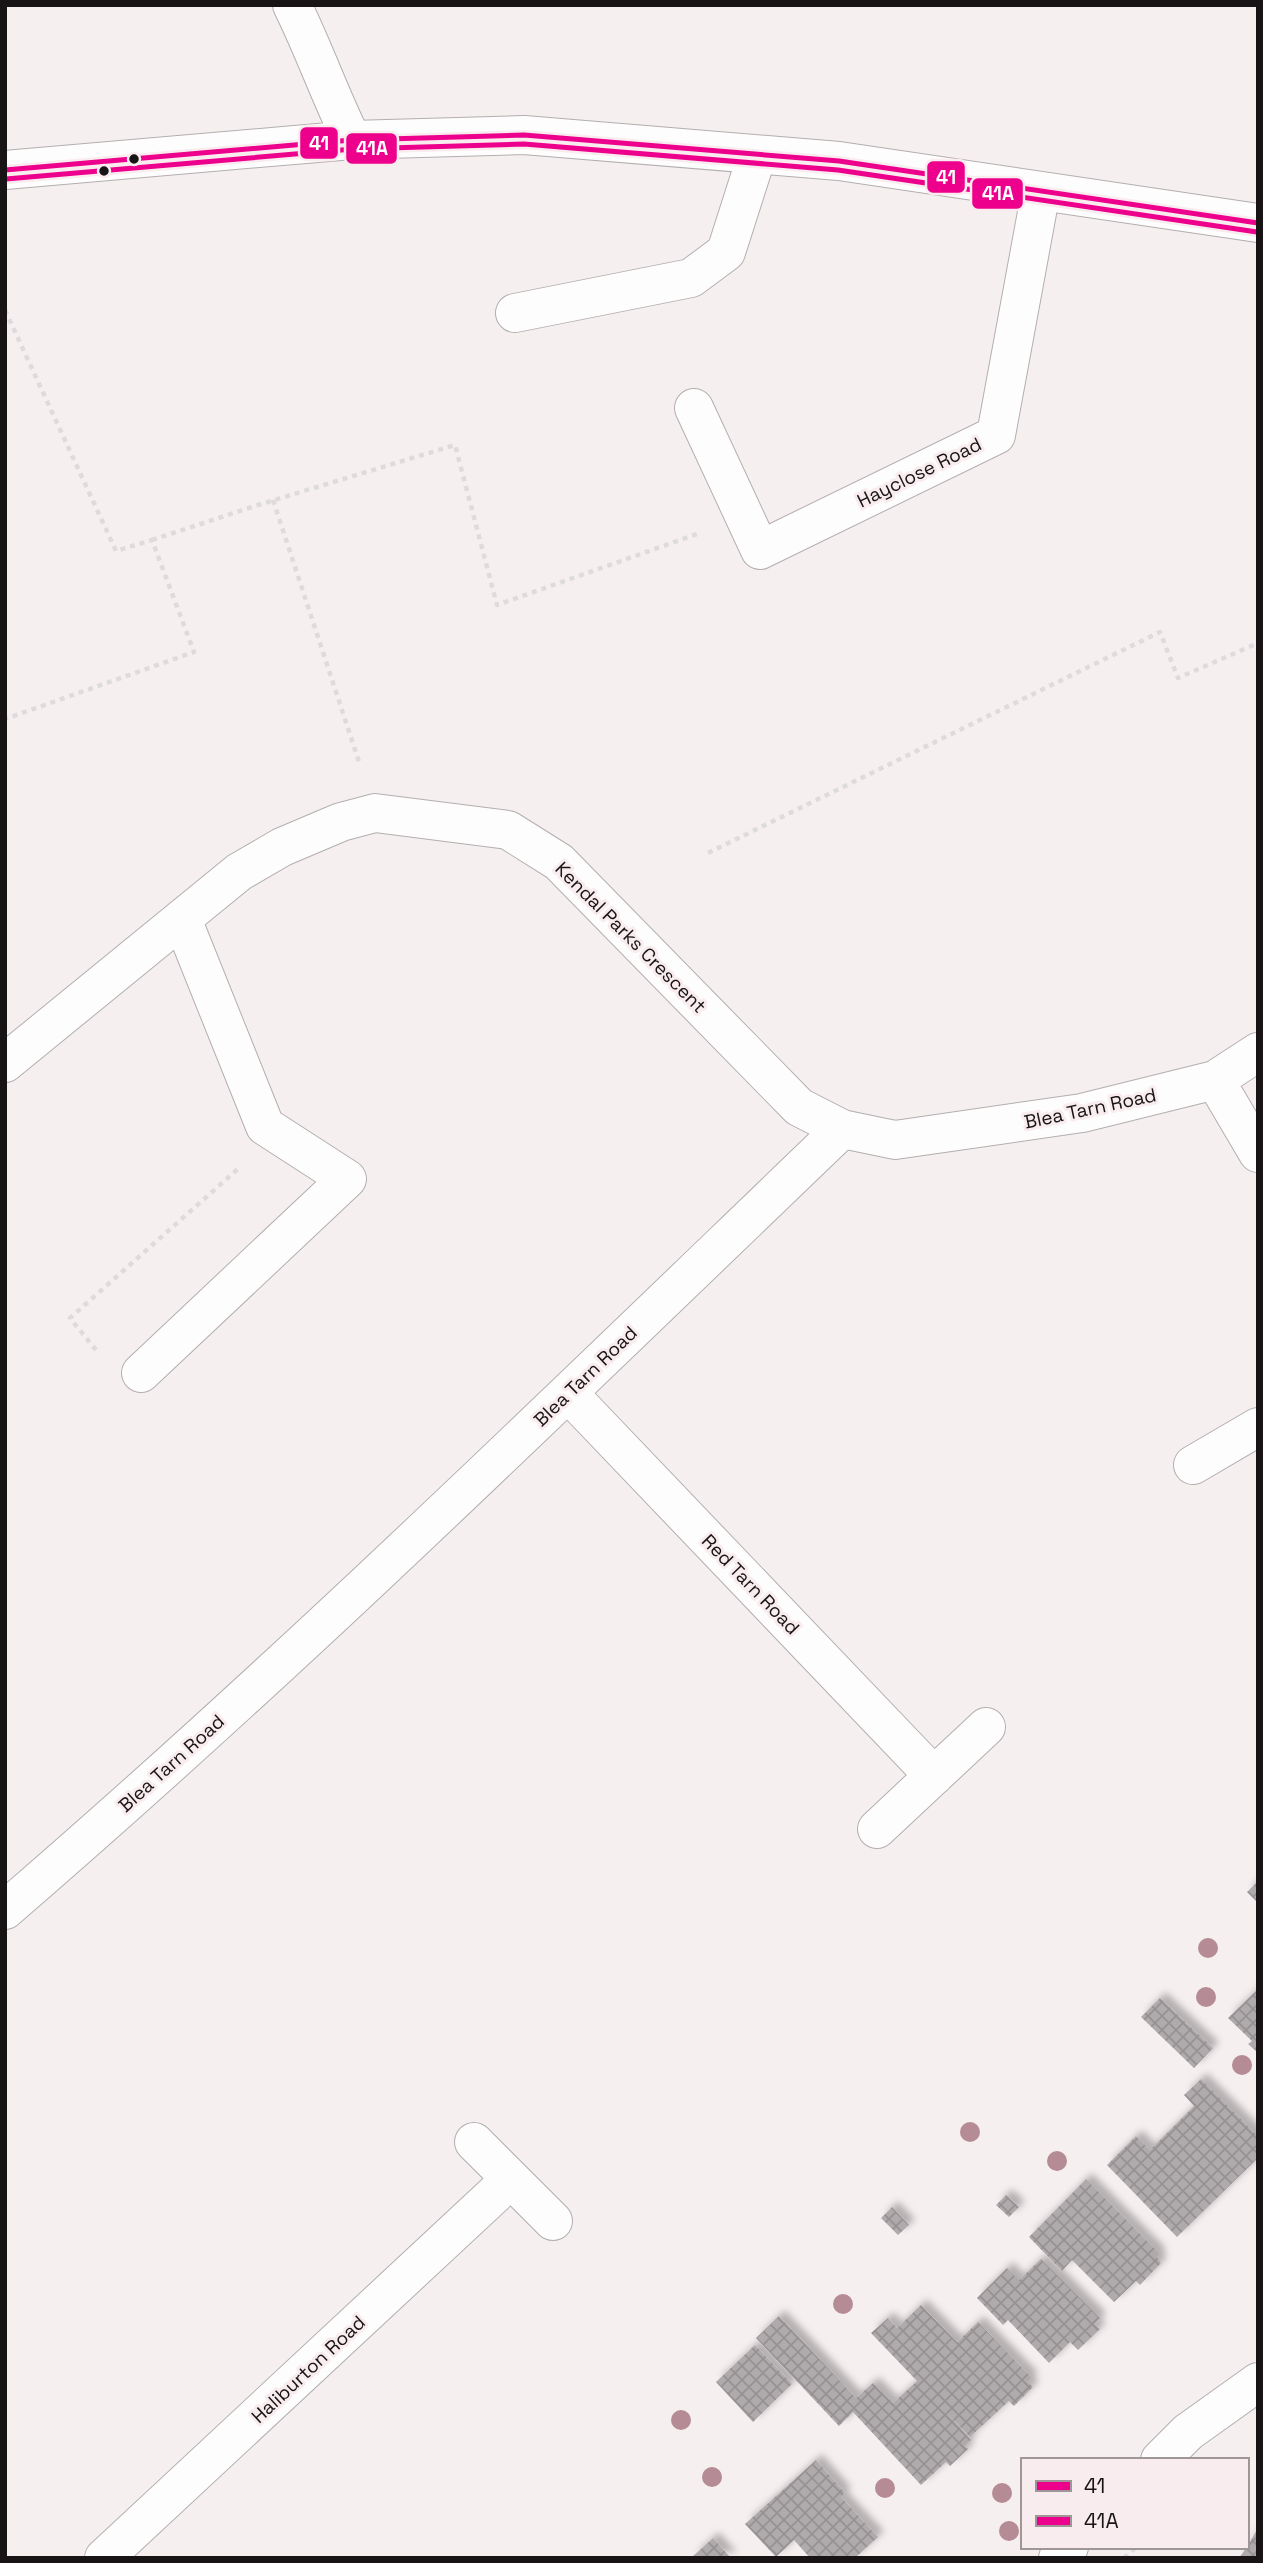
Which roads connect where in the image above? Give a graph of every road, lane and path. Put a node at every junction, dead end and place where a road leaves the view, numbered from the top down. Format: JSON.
{"nodes":[{"id":1,"x":292,"y":5,"type":"edge"},
{"id":2,"x":352,"y":140,"type":"junction"},
{"id":3,"x":757,"y":155,"type":"junction"},
{"id":4,"x":5,"y":170,"type":"edge"},
{"id":5,"x":1041,"y":191,"type":"junction"},
{"id":6,"x":1258,"y":223,"type":"edge"},
{"id":7,"x":5,"y":310,"type":"edge"},
{"id":8,"x":515,"y":313,"type":"dead end"},
{"id":9,"x":694,"y":408,"type":"dead end"},
{"id":10,"x":273,"y":500,"type":"junction"},
{"id":11,"x":745,"y":517,"type":"junction"},
{"id":12,"x":152,"y":540,"type":"junction"},
{"id":13,"x":1258,"y":643,"type":"edge"},
{"id":14,"x":5,"y":719,"type":"edge"},
{"id":15,"x":362,"y":773,"type":"dead end"},
{"id":16,"x":708,"y":853,"type":"dead end"},
{"id":17,"x":182,"y":919,"type":"junction"},
{"id":18,"x":1258,"y":1052,"type":"edge"},
{"id":19,"x":5,"y":1063,"type":"edge"},
{"id":20,"x":1215,"y":1080,"type":"junction"},
{"id":21,"x":265,"y":1126,"type":"junction"},
{"id":22,"x":842,"y":1129,"type":"junction"},
{"id":23,"x":1258,"y":1153,"type":"edge"},
{"id":24,"x":141,"y":1373,"type":"joint"},
{"id":25,"x":568,"y":1393,"type":"junction"},
{"id":26,"x":1258,"y":1427,"type":"edge"},
{"id":27,"x":1193,"y":1465,"type":"dead end"},
{"id":28,"x":986,"y":1727,"type":"dead end"},
{"id":29,"x":934,"y":1776,"type":"junction"},
{"id":30,"x":877,"y":1829,"type":"dead end"},
{"id":31,"x":5,"y":1910,"type":"edge"},
{"id":32,"x":474,"y":2142,"type":"dead end"},
{"id":33,"x":511,"y":2179,"type":"junction"},
{"id":34,"x":553,"y":2221,"type":"dead end"},
{"id":35,"x":1258,"y":2382,"type":"edge"},
{"id":36,"x":1162,"y":2458,"type":"edge"},
{"id":37,"x":104,"y":2558,"type":"edge"}],
"edges":[{"from":1,"to":2,"type":"street"},
{"from":2,"to":3,"type":"street"},
{"from":2,"to":4,"type":"street"},
{"from":3,"to":5,"type":"street"},
{"from":3,"to":8,"type":"street"},
{"from":5,"to":6,"type":"street"},
{"from":5,"to":11,"type":"street","name":"Hayclose Road"},
{"from":7,"to":12,"type":"path"},
{"from":9,"to":11,"type":"street","name":"Hayclose Road"},
{"from":10,"to":11,"type":"path"},
{"from":10,"to":12,"type":"path"},
{"from":10,"to":15,"type":"path"},
{"from":12,"to":14,"type":"path"},
{"from":13,"to":16,"type":"path"},
{"from":17,"to":19,"type":"street","name":"Kendal Parks Crescent"},
{"from":17,"to":21,"type":"street"},
{"from":17,"to":22,"type":"street","name":"Kendal Parks Crescent"},
{"from":18,"to":20,"type":"street","name":"Blea Tarn Road"},
{"from":20,"to":22,"type":"street","name":"Blea Tarn Road"},
{"from":20,"to":23,"type":"street"},
{"from":21,"to":24,"type":"path"},
{"from":21,"to":24,"type":"street"},
{"from":22,"to":25,"type":"street","name":"Blea Tarn Road"},
{"from":25,"to":29,"type":"street","name":"Red Tarn Road"},
{"from":25,"to":31,"type":"street","name":"Blea Tarn Road"},
{"from":26,"to":27,"type":"street"},
{"from":28,"to":29,"type":"street"},
{"from":29,"to":30,"type":"street"},
{"from":32,"to":33,"type":"street"},
{"from":33,"to":34,"type":"street"},
{"from":33,"to":37,"type":"street","name":"Haliburton Road"},
{"from":35,"to":36,"type":"street"}]}
